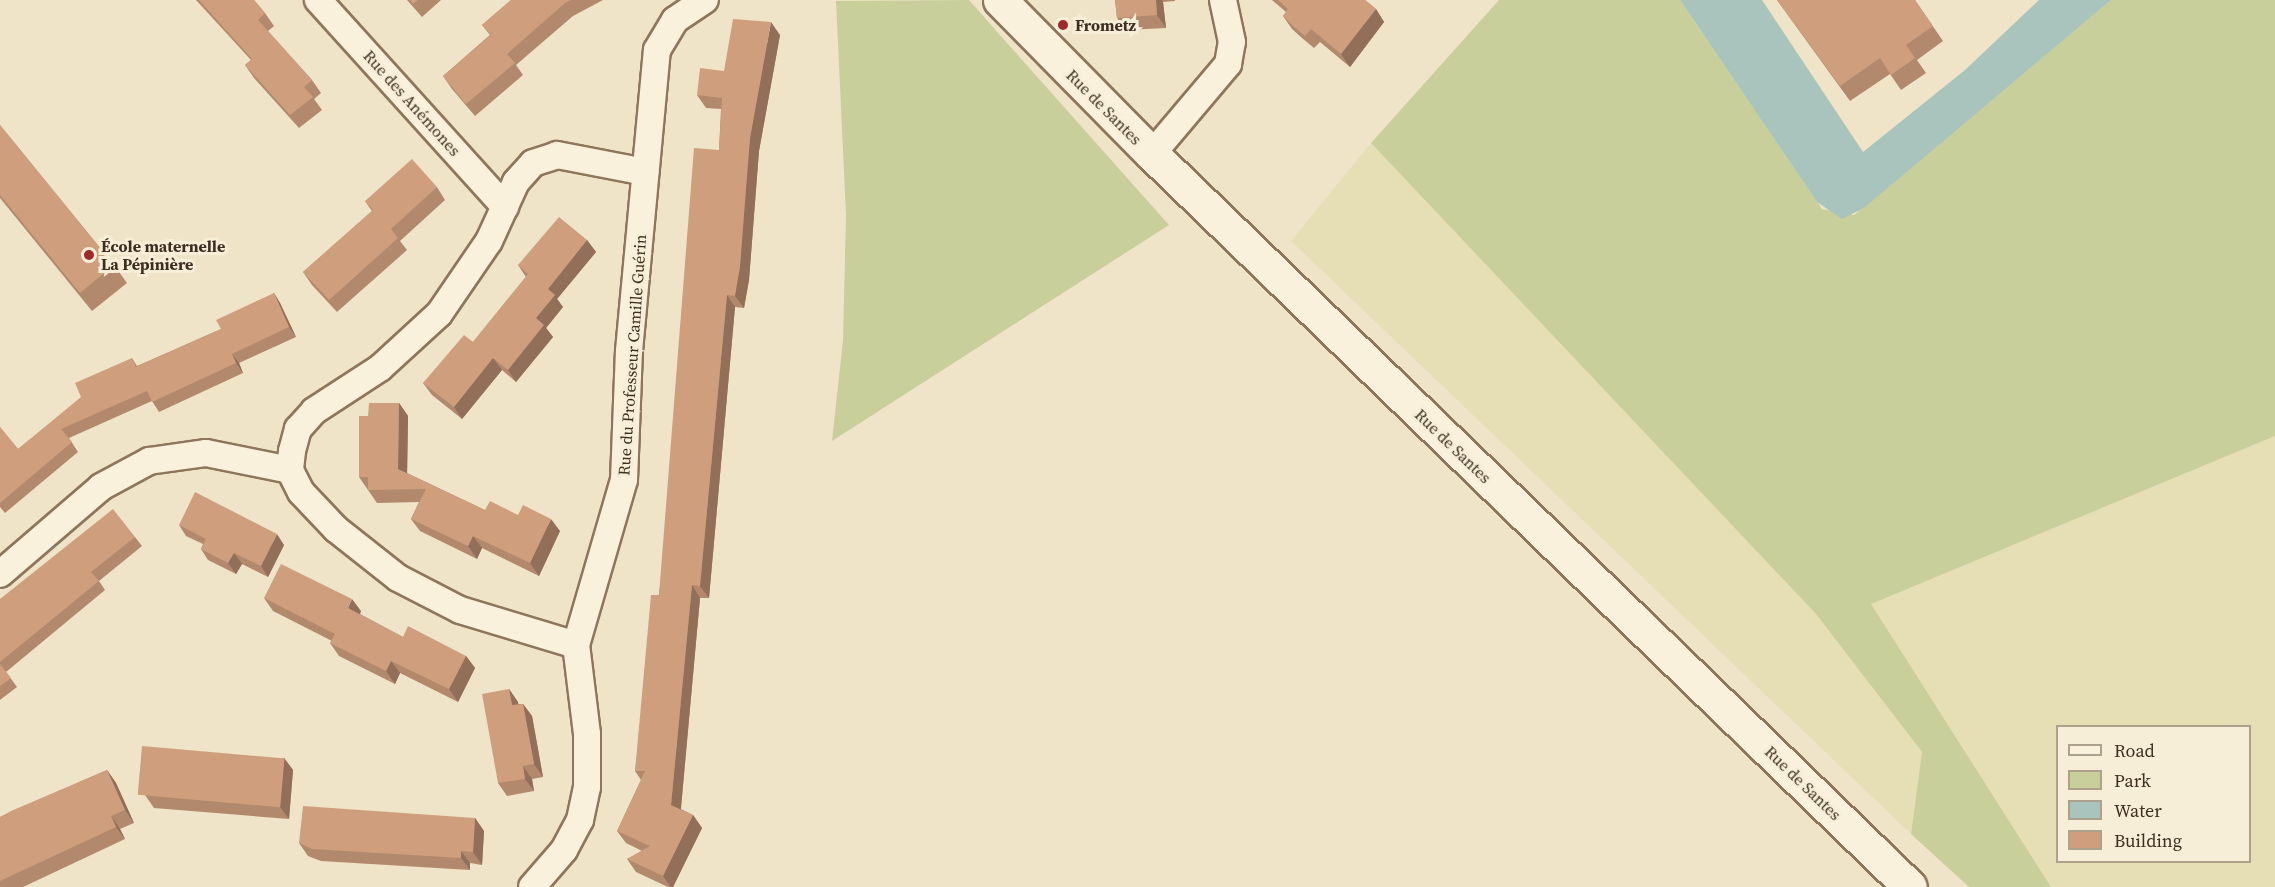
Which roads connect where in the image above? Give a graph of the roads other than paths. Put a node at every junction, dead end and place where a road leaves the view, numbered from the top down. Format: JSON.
{"nodes":[{"id":1,"x":318,"y":0,"type":"edge"},
{"id":2,"x":705,"y":0,"type":"edge"},
{"id":3,"x":1000,"y":0,"type":"edge"},
{"id":4,"x":1223,"y":0,"type":"edge"},
{"id":5,"x":1152,"y":154,"type":"junction"},
{"id":6,"x":645,"y":172,"type":"junction"},
{"id":7,"x":505,"y":207,"type":"junction"},
{"id":8,"x":290,"y":470,"type":"junction"},
{"id":9,"x":0,"y":574,"type":"edge"},
{"id":10,"x":576,"y":645,"type":"junction"},
{"id":11,"x":532,"y":887,"type":"edge"},
{"id":12,"x":1910,"y":887,"type":"edge"}],
"edges":[{"from":1,"to":7,"type":"street","name":"Rue des Anémones"},
{"from":2,"to":6,"type":"street","name":"Rue du Professeur Camille Guérin"},
{"from":3,"to":5,"type":"street","name":"Rue de Santes"},
{"from":4,"to":5,"type":"street"},
{"from":5,"to":12,"type":"street","name":"Rue de Santes"},
{"from":6,"to":7,"type":"street"},
{"from":6,"to":10,"type":"street","name":"Rue du Professeur Camille Guérin"},
{"from":7,"to":8,"type":"street"},
{"from":8,"to":9,"type":"street"},
{"from":8,"to":10,"type":"street"},
{"from":10,"to":11,"type":"street","name":"Rue du Professeur Camille Guérin"}]}
